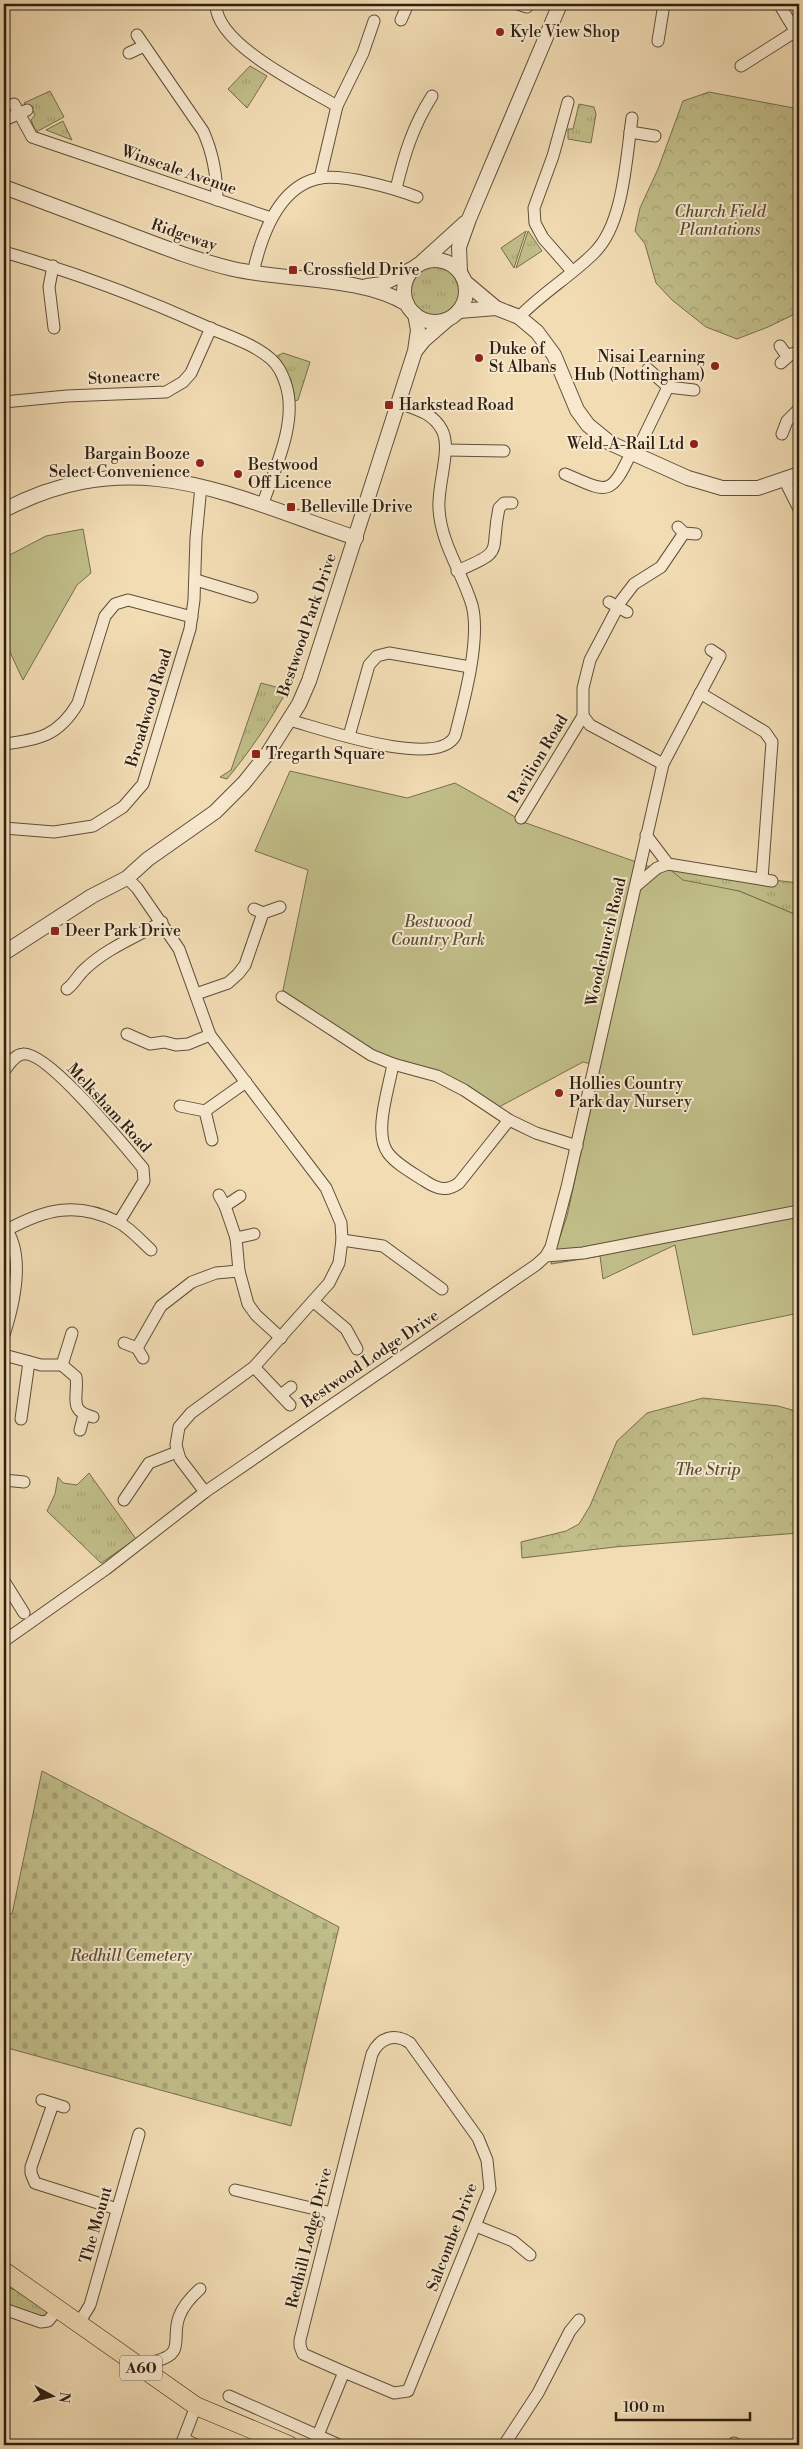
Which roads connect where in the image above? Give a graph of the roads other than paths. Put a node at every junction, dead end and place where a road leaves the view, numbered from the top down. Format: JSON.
{"nodes":[{"id":1,"x":216,"y":4,"type":"edge"},
{"id":2,"x":408,"y":4,"type":"edge"},
{"id":3,"x":560,"y":4,"type":"edge"},
{"id":4,"x":664,"y":4,"type":"edge"},
{"id":5,"x":779,"y":4,"type":"edge"},
{"id":6,"x":401,"y":20,"type":"dead end"},
{"id":7,"x":374,"y":21,"type":"dead end"},
{"id":8,"x":797,"y":34,"type":"edge"},
{"id":9,"x":137,"y":35,"type":"dead end"},
{"id":10,"x":658,"y":41,"type":"dead end"},
{"id":11,"x":144,"y":46,"type":"junction"},
{"id":12,"x":129,"y":53,"type":"dead end"},
{"id":13,"x":741,"y":66,"type":"dead end"},
{"id":14,"x":432,"y":96,"type":"dead end"},
{"id":15,"x":568,"y":102,"type":"dead end"},
{"id":16,"x":337,"y":106,"type":"junction"},
{"id":17,"x":18,"y":111,"type":"dead end"},
{"id":18,"x":632,"y":118,"type":"dead end"},
{"id":19,"x":630,"y":132,"type":"junction"},
{"id":20,"x":655,"y":136,"type":"dead end"},
{"id":21,"x":320,"y":178,"type":"junction"},
{"id":22,"x":4,"y":187,"type":"edge"},
{"id":23,"x":396,"y":189,"type":"junction"},
{"id":24,"x":417,"y":197,"type":"dead end"},
{"id":25,"x":218,"y":200,"type":"junction"},
{"id":26,"x":271,"y":218,"type":"junction"},
{"id":27,"x":469,"y":219,"type":"junction"},
{"id":28,"x":4,"y":252,"type":"edge"},
{"id":29,"x":418,"y":265,"type":"junction"},
{"id":30,"x":53,"y":266,"type":"junction"},
{"id":31,"x":572,"y":271,"type":"junction"},
{"id":32,"x":253,"y":273,"type":"junction"},
{"id":33,"x":462,"y":277,"type":"junction"},
{"id":34,"x":361,"y":287,"type":"junction"},
{"id":35,"x":496,"y":308,"type":"junction"},
{"id":36,"x":411,"y":309,"type":"junction"},
{"id":37,"x":459,"y":311,"type":"junction"},
{"id":38,"x":519,"y":318,"type":"junction"},
{"id":39,"x":446,"y":320,"type":"junction"},
{"id":40,"x":50,"y":321,"type":"dead end"},
{"id":41,"x":211,"y":328,"type":"junction"},
{"id":42,"x":780,"y":346,"type":"dead end"},
{"id":43,"x":416,"y":351,"type":"junction"},
{"id":44,"x":799,"y":352,"type":"edge"},
{"id":45,"x":648,"y":369,"type":"dead end"},
{"id":46,"x":668,"y":387,"type":"junction"},
{"id":47,"x":694,"y":390,"type":"dead end"},
{"id":48,"x":4,"y":402,"type":"edge"},
{"id":49,"x":399,"y":403,"type":"junction"},
{"id":50,"x":799,"y":408,"type":"edge"},
{"id":51,"x":781,"y":426,"type":"dead end"},
{"id":52,"x":446,"y":450,"type":"junction"},
{"id":53,"x":504,"y":451,"type":"dead end"},
{"id":54,"x":633,"y":454,"type":"junction"},
{"id":55,"x":799,"y":474,"type":"edge"},
{"id":56,"x":785,"y":481,"type":"junction"},
{"id":57,"x":201,"y":486,"type":"junction"},
{"id":58,"x":570,"y":489,"type":"dead end"},
{"id":59,"x":512,"y":503,"type":"dead end"},
{"id":60,"x":262,"y":506,"type":"junction"},
{"id":61,"x":799,"y":509,"type":"edge"},
{"id":62,"x":4,"y":510,"type":"edge"},
{"id":63,"x":696,"y":534,"type":"dead end"},
{"id":64,"x":356,"y":538,"type":"junction"},
{"id":65,"x":458,"y":571,"type":"junction"},
{"id":66,"x":196,"y":580,"type":"junction"},
{"id":67,"x":246,"y":591,"type":"dead end"},
{"id":68,"x":192,"y":617,"type":"junction"},
{"id":69,"x":711,"y":650,"type":"dead end"},
{"id":70,"x":470,"y":667,"type":"junction"},
{"id":71,"x":700,"y":693,"type":"junction"},
{"id":72,"x":583,"y":716,"type":"junction"},
{"id":73,"x":289,"y":720,"type":"junction"},
{"id":74,"x":349,"y":736,"type":"junction"},
{"id":75,"x":4,"y":744,"type":"edge"},
{"id":76,"x":663,"y":764,"type":"junction"},
{"id":77,"x":521,"y":818,"type":"dead end"},
{"id":78,"x":4,"y":828,"type":"edge"},
{"id":79,"x":646,"y":835,"type":"junction"},
{"id":80,"x":668,"y":864,"type":"junction"},
{"id":81,"x":127,"y":878,"type":"junction"},
{"id":82,"x":635,"y":887,"type":"junction"},
{"id":83,"x":280,"y":907,"type":"dead end"},
{"id":84,"x":162,"y":922,"type":"junction"},
{"id":85,"x":4,"y":953,"type":"edge"},
{"id":86,"x":67,"y":989,"type":"dead end"},
{"id":87,"x":196,"y":994,"type":"junction"},
{"id":88,"x":282,"y":998,"type":"dead end"},
{"id":89,"x":127,"y":1034,"type":"dead end"},
{"id":90,"x":210,"y":1035,"type":"junction"},
{"id":91,"x":393,"y":1064,"type":"junction"},
{"id":92,"x":4,"y":1071,"type":"edge"},
{"id":93,"x":246,"y":1082,"type":"junction"},
{"id":94,"x":180,"y":1106,"type":"dead end"},
{"id":95,"x":204,"y":1111,"type":"junction"},
{"id":96,"x":509,"y":1120,"type":"junction"},
{"id":97,"x":212,"y":1140,"type":"dead end"},
{"id":98,"x":576,"y":1146,"type":"junction"},
{"id":99,"x":219,"y":1195,"type":"dead end"},
{"id":100,"x":240,"y":1196,"type":"dead end"},
{"id":101,"x":225,"y":1206,"type":"junction"},
{"id":102,"x":799,"y":1211,"type":"edge"},
{"id":103,"x":120,"y":1222,"type":"junction"},
{"id":104,"x":5,"y":1228,"type":"edge"},
{"id":105,"x":254,"y":1234,"type":"dead end"},
{"id":106,"x":236,"y":1238,"type":"junction"},
{"id":107,"x":342,"y":1240,"type":"junction"},
{"id":108,"x":151,"y":1250,"type":"dead end"},
{"id":109,"x":546,"y":1256,"type":"junction"},
{"id":110,"x":239,"y":1271,"type":"junction"},
{"id":111,"x":442,"y":1289,"type":"dead end"},
{"id":112,"x":314,"y":1302,"type":"junction"},
{"id":113,"x":72,"y":1333,"type":"dead end"},
{"id":114,"x":4,"y":1335,"type":"edge"},
{"id":115,"x":280,"y":1338,"type":"junction"},
{"id":116,"x":124,"y":1343,"type":"dead end"},
{"id":117,"x":137,"y":1348,"type":"junction"},
{"id":118,"x":357,"y":1350,"type":"dead end"},
{"id":119,"x":4,"y":1355,"type":"edge"},
{"id":120,"x":143,"y":1358,"type":"dead end"},
{"id":121,"x":29,"y":1362,"type":"junction"},
{"id":122,"x":62,"y":1365,"type":"junction"},
{"id":123,"x":254,"y":1367,"type":"junction"},
{"id":124,"x":291,"y":1387,"type":"dead end"},
{"id":125,"x":281,"y":1396,"type":"junction"},
{"id":126,"x":290,"y":1405,"type":"dead end"},
{"id":127,"x":26,"y":1412,"type":"dead end"},
{"id":128,"x":80,"y":1430,"type":"dead end"},
{"id":129,"x":177,"y":1452,"type":"junction"},
{"id":130,"x":134,"y":1485,"type":"junction"},
{"id":131,"x":145,"y":1490,"type":"dead end"},
{"id":132,"x":205,"y":1492,"type":"junction"},
{"id":133,"x":124,"y":1500,"type":"dead end"},
{"id":134,"x":4,"y":1581,"type":"edge"},
{"id":135,"x":24,"y":1612,"type":"dead end"},
{"id":136,"x":4,"y":1641,"type":"edge"},
{"id":137,"x":410,"y":2043,"type":"joint"},
{"id":138,"x":53,"y":2104,"type":"dead end"},
{"id":139,"x":139,"y":2134,"type":"dead end"},
{"id":140,"x":236,"y":2190,"type":"dead end"},
{"id":141,"x":118,"y":2209,"type":"junction"},
{"id":142,"x":332,"y":2213,"type":"junction"},
{"id":143,"x":476,"y":2226,"type":"junction"},
{"id":144,"x":530,"y":2255,"type":"dead end"},
{"id":145,"x":4,"y":2271,"type":"edge"},
{"id":146,"x":200,"y":2289,"type":"dead end"},
{"id":147,"x":4,"y":2309,"type":"edge"},
{"id":148,"x":58,"y":2309,"type":"junction"},
{"id":149,"x":579,"y":2320,"type":"dead end"},
{"id":150,"x":79,"y":2323,"type":"junction"},
{"id":151,"x":344,"y":2372,"type":"junction"},
{"id":152,"x":147,"y":2373,"type":"junction"},
{"id":153,"x":229,"y":2396,"type":"dead end"},
{"id":154,"x":196,"y":2406,"type":"junction"},
{"id":155,"x":316,"y":2440,"type":"edge"},
{"id":156,"x":183,"y":2442,"type":"edge"},
{"id":157,"x":507,"y":2442,"type":"edge"},
{"id":158,"x":196,"y":2445,"type":"edge"},
{"id":159,"x":289,"y":2445,"type":"edge"},
{"id":160,"x":339,"y":2445,"type":"edge"},
{"id":161,"x":520,"y":2445,"type":"edge"}],
"edges":[{"from":1,"to":16,"type":"street"},
{"from":2,"to":6,"type":"street"},
{"from":3,"to":27,"type":"street"},
{"from":4,"to":10,"type":"street"},
{"from":5,"to":8,"type":"street"},
{"from":7,"to":16,"type":"street"},
{"from":8,"to":13,"type":"street"},
{"from":9,"to":11,"type":"street"},
{"from":11,"to":12,"type":"street"},
{"from":11,"to":25,"type":"street"},
{"from":14,"to":23,"type":"street"},
{"from":15,"to":31,"type":"street"},
{"from":16,"to":21,"type":"street"},
{"from":17,"to":25,"type":"street","name":"Winscale Avenue"},
{"from":18,"to":19,"type":"street"},
{"from":19,"to":20,"type":"street"},
{"from":19,"to":31,"type":"street"},
{"from":21,"to":23,"type":"street"},
{"from":21,"to":26,"type":"street"},
{"from":22,"to":32,"type":"street","name":"Ridgeway"},
{"from":23,"to":24,"type":"street"},
{"from":25,"to":26,"type":"street","name":"Winscale Avenue"},
{"from":26,"to":32,"type":"street"},
{"from":27,"to":29,"type":"street"},
{"from":27,"to":33,"type":"street"},
{"from":28,"to":30,"type":"street"},
{"from":29,"to":33,"type":"street"},
{"from":29,"to":34,"type":"street","name":"Ridgeway"},
{"from":29,"to":36,"type":"street"},
{"from":30,"to":40,"type":"street"},
{"from":30,"to":41,"type":"street"},
{"from":31,"to":38,"type":"street"},
{"from":32,"to":34,"type":"street","name":"Ridgeway"},
{"from":33,"to":35,"type":"street"},
{"from":33,"to":37,"type":"street"},
{"from":34,"to":36,"type":"street","name":"Ridgeway"},
{"from":35,"to":37,"type":"street"},
{"from":35,"to":38,"type":"street"},
{"from":36,"to":39,"type":"street"},
{"from":36,"to":43,"type":"street","name":"Bestwood Park Drive"},
{"from":37,"to":39,"type":"street"},
{"from":38,"to":54,"type":"street"},
{"from":39,"to":43,"type":"street","name":"Bestwood Park Drive"},
{"from":41,"to":48,"type":"street","name":"Stoneacre"},
{"from":41,"to":60,"type":"street"},
{"from":42,"to":44,"type":"street"},
{"from":43,"to":49,"type":"street","name":"Bestwood Park Drive"},
{"from":45,"to":46,"type":"street"},
{"from":46,"to":47,"type":"street"},
{"from":46,"to":54,"type":"street"},
{"from":49,"to":52,"type":"street"},
{"from":49,"to":64,"type":"street","name":"Bestwood Park Drive"},
{"from":50,"to":51,"type":"street"},
{"from":52,"to":53,"type":"street"},
{"from":52,"to":65,"type":"street"},
{"from":54,"to":56,"type":"street"},
{"from":54,"to":58,"type":"street"},
{"from":55,"to":56,"type":"street"},
{"from":56,"to":61,"type":"street"},
{"from":57,"to":60,"type":"street"},
{"from":57,"to":62,"type":"street"},
{"from":57,"to":66,"type":"street","name":"Broadwood Road"},
{"from":59,"to":65,"type":"street"},
{"from":60,"to":64,"type":"street"},
{"from":63,"to":72,"type":"street","name":"Pavilion Road"},
{"from":64,"to":73,"type":"street","name":"Bestwood Park Drive"},
{"from":65,"to":70,"type":"street"},
{"from":66,"to":67,"type":"street"},
{"from":66,"to":68,"type":"street","name":"Broadwood Road"},
{"from":68,"to":75,"type":"street"},
{"from":68,"to":78,"type":"street","name":"Broadwood Road"},
{"from":69,"to":71,"type":"street","name":"Woodchurch Road"},
{"from":70,"to":74,"type":"street"},
{"from":70,"to":74,"type":"street"},
{"from":71,"to":76,"type":"street","name":"Woodchurch Road"},
{"from":71,"to":80,"type":"street"},
{"from":72,"to":76,"type":"street","name":"Pavilion Road"},
{"from":72,"to":77,"type":"street","name":"Pavilion Road"},
{"from":73,"to":74,"type":"street"},
{"from":73,"to":81,"type":"street","name":"Bestwood Park Drive"},
{"from":76,"to":79,"type":"street","name":"Woodchurch Road"},
{"from":79,"to":80,"type":"street"},
{"from":79,"to":82,"type":"street","name":"Woodchurch Road"},
{"from":80,"to":82,"type":"street"},
{"from":81,"to":84,"type":"street"},
{"from":81,"to":85,"type":"street","name":"Bestwood Park Drive"},
{"from":82,"to":98,"type":"street","name":"Woodchurch Road"},
{"from":83,"to":87,"type":"street"},
{"from":84,"to":86,"type":"street"},
{"from":84,"to":87,"type":"street"},
{"from":87,"to":90,"type":"street"},
{"from":88,"to":91,"type":"street"},
{"from":89,"to":90,"type":"street"},
{"from":90,"to":93,"type":"street"},
{"from":91,"to":96,"type":"street"},
{"from":91,"to":96,"type":"street"},
{"from":92,"to":103,"type":"street","name":"Melksham Road"},
{"from":93,"to":95,"type":"street"},
{"from":93,"to":107,"type":"street"},
{"from":94,"to":95,"type":"street"},
{"from":95,"to":97,"type":"street"},
{"from":96,"to":98,"type":"street"},
{"from":98,"to":109,"type":"street","name":"Woodchurch Road"},
{"from":99,"to":101,"type":"street"},
{"from":100,"to":101,"type":"street"},
{"from":101,"to":106,"type":"street"},
{"from":102,"to":109,"type":"street"},
{"from":103,"to":104,"type":"street"},
{"from":103,"to":108,"type":"street"},
{"from":104,"to":114,"type":"street"},
{"from":105,"to":106,"type":"street"},
{"from":106,"to":110,"type":"street"},
{"from":107,"to":111,"type":"street"},
{"from":107,"to":112,"type":"street"},
{"from":109,"to":132,"type":"street","name":"Bestwood Lodge Drive"},
{"from":110,"to":115,"type":"street"},
{"from":110,"to":117,"type":"street"},
{"from":112,"to":115,"type":"street"},
{"from":112,"to":118,"type":"street"},
{"from":113,"to":122,"type":"street"},
{"from":115,"to":123,"type":"street"},
{"from":116,"to":117,"type":"street"},
{"from":117,"to":120,"type":"street"},
{"from":119,"to":121,"type":"street"},
{"from":121,"to":122,"type":"street"},
{"from":121,"to":127,"type":"street"},
{"from":122,"to":128,"type":"street"},
{"from":123,"to":125,"type":"street"},
{"from":123,"to":129,"type":"street"},
{"from":124,"to":125,"type":"street"},
{"from":125,"to":126,"type":"street"},
{"from":129,"to":130,"type":"street"},
{"from":129,"to":132,"type":"street"},
{"from":130,"to":131,"type":"street"},
{"from":130,"to":133,"type":"street"},
{"from":132,"to":136,"type":"street","name":"Bestwood Lodge Drive"},
{"from":134,"to":135,"type":"street"},
{"from":137,"to":142,"type":"street","name":"Redhill Lodge Drive"},
{"from":137,"to":143,"type":"street","name":"Salcombe Drive"},
{"from":138,"to":141,"type":"street"},
{"from":139,"to":141,"type":"street","name":"The Mount"},
{"from":140,"to":142,"type":"street"},
{"from":141,"to":150,"type":"street","name":"The Mount"},
{"from":142,"to":151,"type":"street","name":"Redhill Lodge Drive"},
{"from":143,"to":144,"type":"street"},
{"from":143,"to":151,"type":"street","name":"Salcombe Drive"},
{"from":145,"to":148,"type":"highway","number":"A60"},
{"from":146,"to":152,"type":"street"},
{"from":147,"to":148,"type":"street"},
{"from":148,"to":150,"type":"highway","number":"A60"},
{"from":149,"to":157,"type":"street"},
{"from":150,"to":152,"type":"highway","number":"A60"},
{"from":151,"to":155,"type":"street"},
{"from":152,"to":154,"type":"highway","number":"A60"},
{"from":153,"to":155,"type":"street"},
{"from":154,"to":156,"type":"street"},
{"from":154,"to":159,"type":"highway","number":"A60"},
{"from":155,"to":160,"type":"street"},
{"from":156,"to":158,"type":"street"},
{"from":157,"to":161,"type":"street"}]}
